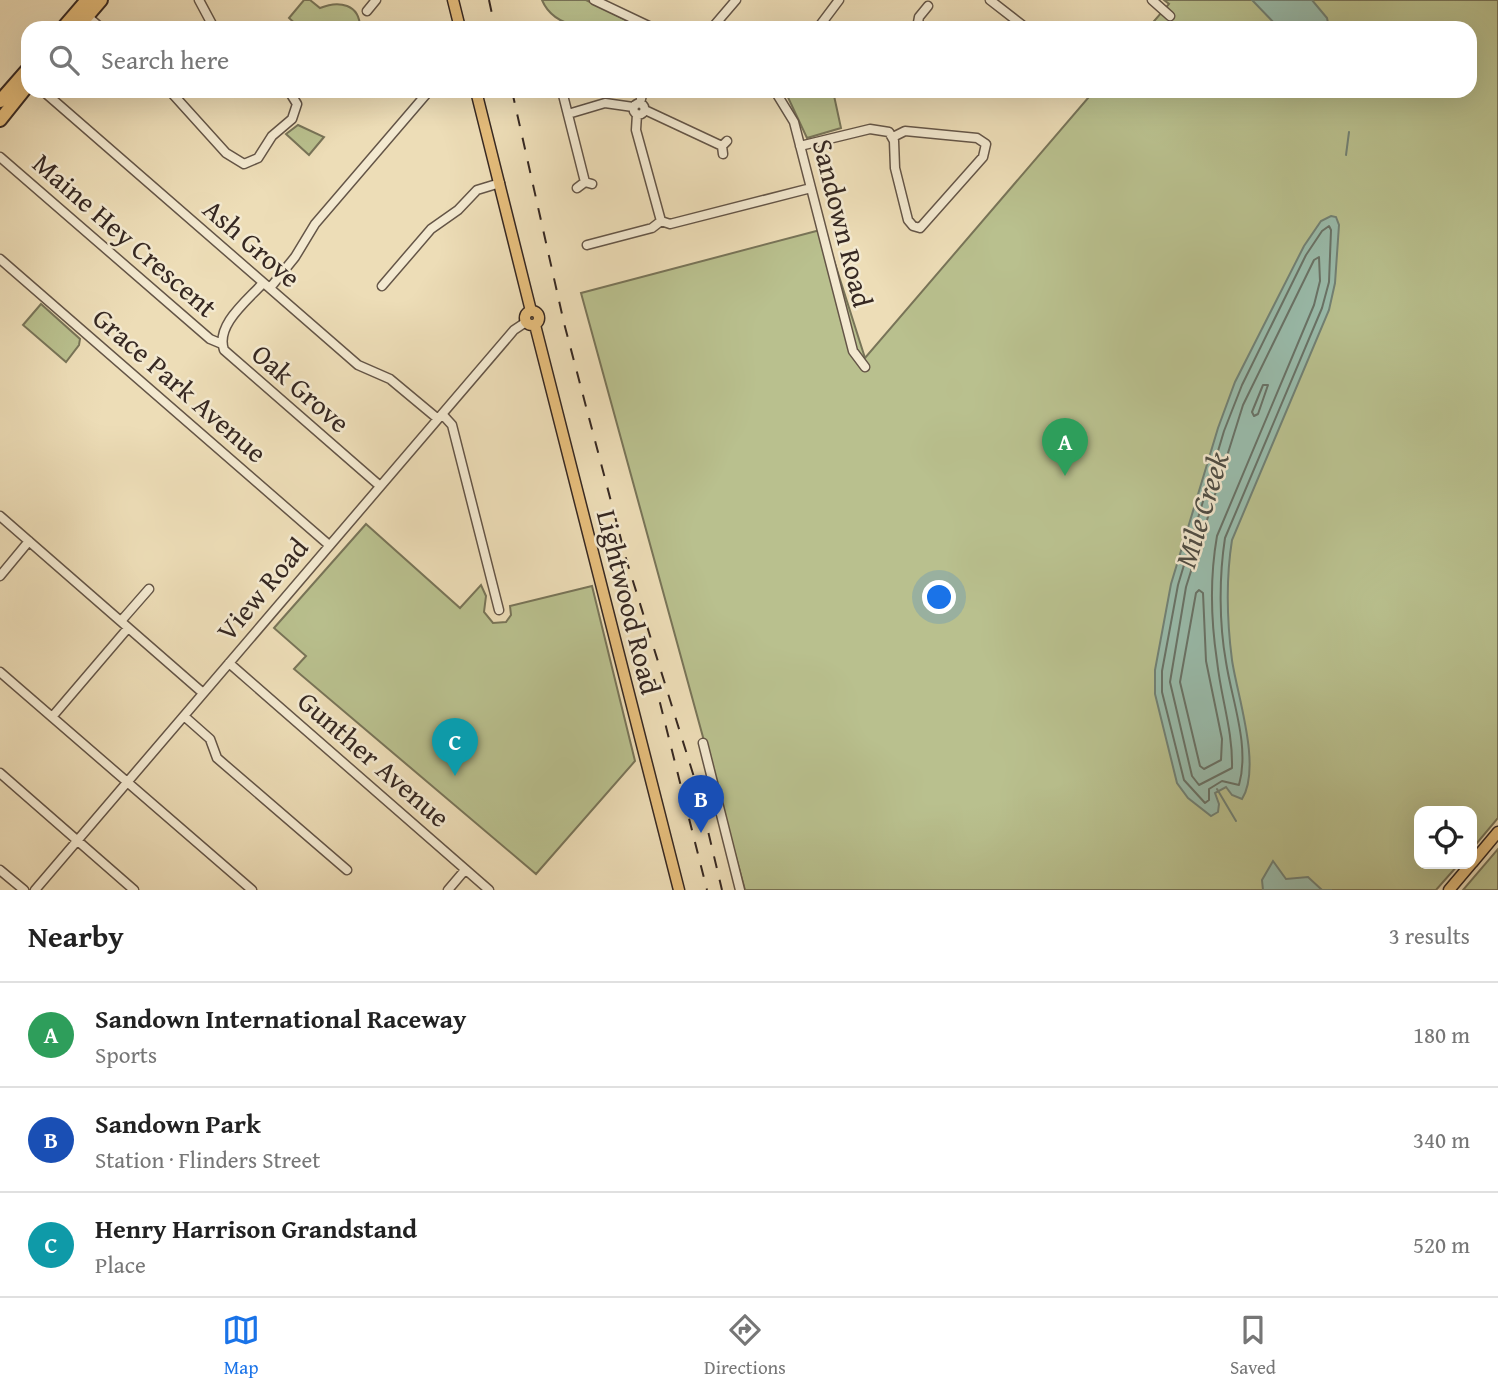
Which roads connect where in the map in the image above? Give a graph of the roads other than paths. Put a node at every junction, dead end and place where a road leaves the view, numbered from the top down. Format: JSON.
{"nodes":[{"id":1,"x":87,"y":0,"type":"edge"},
{"id":2,"x":101,"y":0,"type":"edge"},
{"id":3,"x":199,"y":0,"type":"edge"},
{"id":4,"x":376,"y":0,"type":"edge"},
{"id":5,"x":453,"y":0,"type":"edge"},
{"id":6,"x":594,"y":0,"type":"edge"},
{"id":7,"x":736,"y":0,"type":"edge"},
{"id":8,"x":839,"y":0,"type":"edge"},
{"id":9,"x":990,"y":0,"type":"edge"},
{"id":10,"x":1152,"y":0,"type":"edge"},
{"id":11,"x":928,"y":6,"type":"dead end"},
{"id":12,"x":367,"y":11,"type":"dead end"},
{"id":13,"x":87,"y":16,"type":"junction"},
{"id":14,"x":1170,"y":16,"type":"dead end"},
{"id":15,"x":69,"y":21,"type":"edge"},
{"id":16,"x":83,"y":21,"type":"edge"},
{"id":17,"x":93,"y":21,"type":"edge"},
{"id":18,"x":210,"y":21,"type":"edge"},
{"id":19,"x":458,"y":21,"type":"edge"},
{"id":20,"x":638,"y":21,"type":"edge"},
{"id":21,"x":718,"y":21,"type":"edge"},
{"id":22,"x":823,"y":21,"type":"edge"},
{"id":23,"x":918,"y":21,"type":"edge"},
{"id":24,"x":1017,"y":21,"type":"edge"},
{"id":25,"x":21,"y":78,"type":"edge"},
{"id":26,"x":21,"y":89,"type":"edge"},
{"id":27,"x":51,"y":98,"type":"edge"},
{"id":28,"x":176,"y":98,"type":"edge"},
{"id":29,"x":293,"y":98,"type":"edge"},
{"id":30,"x":423,"y":98,"type":"edge"},
{"id":31,"x":478,"y":98,"type":"edge"},
{"id":32,"x":564,"y":98,"type":"edge"},
{"id":33,"x":641,"y":98,"type":"edge"},
{"id":34,"x":780,"y":98,"type":"edge"},
{"id":35,"x":4,"y":100,"type":"edge"},
{"id":36,"x":639,"y":109,"type":"junction"},
{"id":37,"x":568,"y":114,"type":"junction"},
{"id":38,"x":0,"y":120,"type":"edge"},
{"id":39,"x":893,"y":136,"type":"junction"},
{"id":40,"x":800,"y":146,"type":"junction"},
{"id":41,"x":724,"y":147,"type":"dead end"},
{"id":42,"x":0,"y":157,"type":"edge"},
{"id":43,"x":500,"y":183,"type":"junction"},
{"id":44,"x":577,"y":188,"type":"dead end"},
{"id":45,"x":811,"y":188,"type":"junction"},
{"id":46,"x":661,"y":221,"type":"junction"},
{"id":47,"x":587,"y":245,"type":"dead end"},
{"id":48,"x":0,"y":259,"type":"edge"},
{"id":49,"x":266,"y":285,"type":"junction"},
{"id":50,"x":382,"y":286,"type":"dead end"},
{"id":51,"x":531,"y":323,"type":"junction"},
{"id":52,"x":222,"y":344,"type":"junction"},
{"id":53,"x":864,"y":367,"type":"dead end"},
{"id":54,"x":440,"y":416,"type":"junction"},
{"id":55,"x":380,"y":486,"type":"junction"},
{"id":56,"x":0,"y":516,"type":"edge"},
{"id":57,"x":29,"y":541,"type":"junction"},
{"id":58,"x":329,"y":545,"type":"junction"},
{"id":59,"x":0,"y":576,"type":"edge"},
{"id":60,"x":149,"y":589,"type":"dead end"},
{"id":61,"x":499,"y":610,"type":"dead end"},
{"id":62,"x":125,"y":625,"type":"junction"},
{"id":63,"x":229,"y":663,"type":"junction"},
{"id":64,"x":0,"y":672,"type":"edge"},
{"id":65,"x":204,"y":693,"type":"junction"},
{"id":66,"x":184,"y":716,"type":"junction"},
{"id":67,"x":52,"y":717,"type":"junction"},
{"id":68,"x":703,"y":743,"type":"dead end"},
{"id":69,"x":0,"y":773,"type":"edge"},
{"id":70,"x":128,"y":783,"type":"junction"},
{"id":71,"x":1498,"y":832,"type":"edge"},
{"id":72,"x":77,"y":841,"type":"junction"},
{"id":73,"x":1477,"y":856,"type":"edge"},
{"id":74,"x":1466,"y":869,"type":"edge"},
{"id":75,"x":0,"y":870,"type":"edge"},
{"id":76,"x":347,"y":870,"type":"dead end"},
{"id":77,"x":465,"y":870,"type":"junction"},
{"id":78,"x":23,"y":890,"type":"edge"},
{"id":79,"x":36,"y":890,"type":"edge"},
{"id":80,"x":134,"y":890,"type":"edge"},
{"id":81,"x":252,"y":890,"type":"edge"},
{"id":82,"x":449,"y":890,"type":"edge"},
{"id":83,"x":489,"y":890,"type":"edge"},
{"id":84,"x":680,"y":890,"type":"edge"},
{"id":85,"x":740,"y":890,"type":"edge"},
{"id":86,"x":1449,"y":890,"type":"edge"}],
"edges":[{"from":1,"to":15,"type":"highway"},
{"from":2,"to":13,"type":"highway"},
{"from":3,"to":18,"type":"street"},
{"from":4,"to":12,"type":"street"},
{"from":5,"to":19,"type":"main road"},
{"from":6,"to":20,"type":"street"},
{"from":7,"to":21,"type":"street"},
{"from":8,"to":22,"type":"street"},
{"from":9,"to":24,"type":"street"},
{"from":10,"to":14,"type":"street"},
{"from":11,"to":23,"type":"street"},
{"from":13,"to":16,"type":"highway"},
{"from":13,"to":17,"type":"street"},
{"from":25,"to":35,"type":"highway"},
{"from":26,"to":35,"type":"highway"},
{"from":27,"to":49,"type":"street","name":"Ash Grove"},
{"from":28,"to":29,"type":"street"},
{"from":30,"to":49,"type":"street","name":"Oak Grove"},
{"from":31,"to":43,"type":"main road"},
{"from":32,"to":37,"type":"street"},
{"from":33,"to":36,"type":"street"},
{"from":34,"to":40,"type":"street","name":"Sandown Road"},
{"from":35,"to":38,"type":"highway"},
{"from":36,"to":37,"type":"street"},
{"from":36,"to":41,"type":"street"},
{"from":36,"to":46,"type":"street"},
{"from":37,"to":44,"type":"street"},
{"from":39,"to":39,"type":"street"},
{"from":39,"to":40,"type":"street"},
{"from":40,"to":45,"type":"street","name":"Sandown Road"},
{"from":42,"to":52,"type":"street","name":"Maine Hey Crescent"},
{"from":43,"to":50,"type":"street"},
{"from":43,"to":51,"type":"main road","name":"Lightwood Road"},
{"from":45,"to":46,"type":"street"},
{"from":45,"to":53,"type":"street","name":"Sandown Road"},
{"from":46,"to":47,"type":"street"},
{"from":48,"to":58,"type":"street","name":"Grace Park Avenue"},
{"from":49,"to":52,"type":"street","name":"Oak Grove"},
{"from":49,"to":54,"type":"street","name":"Ash Grove"},
{"from":51,"to":54,"type":"street","name":"View Road"},
{"from":51,"to":84,"type":"main road","name":"Lightwood Road"},
{"from":52,"to":55,"type":"street","name":"Oak Grove"},
{"from":54,"to":55,"type":"street","name":"View Road"},
{"from":54,"to":61,"type":"street"},
{"from":55,"to":58,"type":"street","name":"View Road"},
{"from":56,"to":57,"type":"street"},
{"from":57,"to":59,"type":"street"},
{"from":57,"to":62,"type":"street"},
{"from":58,"to":63,"type":"street","name":"View Road"},
{"from":60,"to":62,"type":"street"},
{"from":62,"to":65,"type":"street"},
{"from":62,"to":67,"type":"street"},
{"from":63,"to":65,"type":"street","name":"View Road"},
{"from":63,"to":77,"type":"street","name":"Gunther Avenue"},
{"from":64,"to":67,"type":"street"},
{"from":65,"to":66,"type":"street","name":"View Road"},
{"from":66,"to":70,"type":"street","name":"View Road"},
{"from":66,"to":76,"type":"street"},
{"from":67,"to":70,"type":"street"},
{"from":68,"to":85,"type":"street"},
{"from":69,"to":72,"type":"street"},
{"from":70,"to":72,"type":"street","name":"View Road"},
{"from":70,"to":81,"type":"street"},
{"from":71,"to":73,"type":"main road"},
{"from":72,"to":79,"type":"street","name":"View Road"},
{"from":72,"to":80,"type":"street"},
{"from":74,"to":86,"type":"main road"},
{"from":75,"to":78,"type":"street"},
{"from":77,"to":82,"type":"street"},
{"from":77,"to":83,"type":"street","name":"Gunther Avenue"}]}
